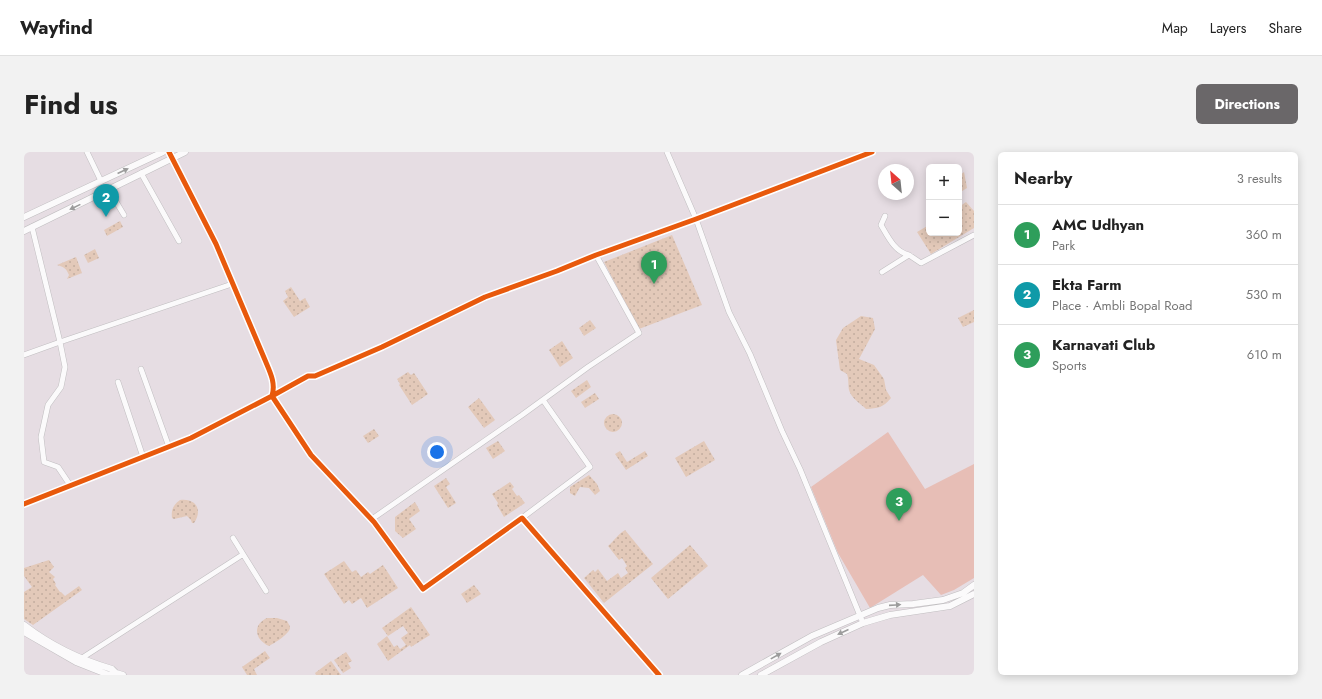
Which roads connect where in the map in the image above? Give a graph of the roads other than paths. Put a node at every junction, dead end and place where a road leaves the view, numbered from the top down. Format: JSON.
{"nodes":[{"id":1,"x":87,"y":152,"type":"edge"},
{"id":2,"x":163,"y":152,"type":"edge"},
{"id":3,"x":169,"y":152,"type":"edge"},
{"id":4,"x":185,"y":152,"type":"edge"},
{"id":5,"x":667,"y":152,"type":"edge"},
{"id":6,"x":872,"y":152,"type":"edge"},
{"id":7,"x":172,"y":158,"type":"junction"},
{"id":8,"x":141,"y":173,"type":"junction"},
{"id":9,"x":101,"y":181,"type":"junction"},
{"id":10,"x":109,"y":190,"type":"junction"},
{"id":11,"x":124,"y":215,"type":"dead end"},
{"id":12,"x":24,"y":216,"type":"edge"},
{"id":13,"x":885,"y":216,"type":"dead end"},
{"id":14,"x":696,"y":219,"type":"junction"},
{"id":15,"x":32,"y":228,"type":"junction"},
{"id":16,"x":24,"y":232,"type":"edge"},
{"id":17,"x":974,"y":235,"type":"edge"},
{"id":18,"x":179,"y":241,"type":"dead end"},
{"id":19,"x":596,"y":255,"type":"junction"},
{"id":20,"x":909,"y":255,"type":"junction"},
{"id":21,"x":882,"y":272,"type":"dead end"},
{"id":22,"x":232,"y":284,"type":"junction"},
{"id":23,"x":60,"y":342,"type":"junction"},
{"id":24,"x":24,"y":355,"type":"edge"},
{"id":25,"x":141,"y":369,"type":"dead end"},
{"id":26,"x":118,"y":382,"type":"dead end"},
{"id":27,"x":272,"y":396,"type":"junction"},
{"id":28,"x":543,"y":400,"type":"junction"},
{"id":29,"x":169,"y":447,"type":"junction"},
{"id":30,"x":143,"y":457,"type":"junction"},
{"id":31,"x":70,"y":485,"type":"junction"},
{"id":32,"x":24,"y":504,"type":"edge"},
{"id":33,"x":522,"y":518,"type":"junction"},
{"id":34,"x":372,"y":519,"type":"junction"},
{"id":35,"x":233,"y":538,"type":"dead end"},
{"id":36,"x":242,"y":555,"type":"junction"},
{"id":37,"x":974,"y":585,"type":"edge"},
{"id":38,"x":266,"y":591,"type":"dead end"},
{"id":39,"x":974,"y":594,"type":"edge"},
{"id":40,"x":860,"y":616,"type":"junction"},
{"id":41,"x":863,"y":623,"type":"junction"},
{"id":42,"x":24,"y":625,"type":"edge"},
{"id":43,"x":24,"y":632,"type":"edge"},
{"id":44,"x":82,"y":658,"type":"junction"},
{"id":45,"x":116,"y":673,"type":"junction"},
{"id":46,"x":123,"y":675,"type":"edge"},
{"id":47,"x":659,"y":675,"type":"edge"},
{"id":48,"x":742,"y":675,"type":"edge"},
{"id":49,"x":761,"y":675,"type":"edge"}],
"edges":[{"from":1,"to":9,"type":"street"},
{"from":9,"to":2,"type":"street","one_way":true},
{"from":3,"to":7,"type":"street"},
{"from":4,"to":7,"type":"street"},
{"from":5,"to":14,"type":"street"},
{"from":6,"to":14,"type":"street"},
{"from":7,"to":8,"type":"street"},
{"from":7,"to":22,"type":"street"},
{"from":8,"to":10,"type":"street"},
{"from":8,"to":18,"type":"street"},
{"from":9,"to":12,"type":"street"},
{"from":10,"to":11,"type":"street"},
{"from":10,"to":15,"type":"street","one_way":true},
{"from":13,"to":20,"type":"street"},
{"from":14,"to":19,"type":"street"},
{"from":14,"to":40,"type":"street"},
{"from":15,"to":16,"type":"street"},
{"from":15,"to":23,"type":"street"},
{"from":17,"to":20,"type":"street"},
{"from":19,"to":27,"type":"street"},
{"from":19,"to":28,"type":"street"},
{"from":20,"to":21,"type":"street"},
{"from":22,"to":23,"type":"street"},
{"from":22,"to":27,"type":"street"},
{"from":23,"to":24,"type":"street"},
{"from":23,"to":31,"type":"street"},
{"from":25,"to":29,"type":"street"},
{"from":26,"to":30,"type":"street"},
{"from":27,"to":29,"type":"street"},
{"from":27,"to":34,"type":"street"},
{"from":28,"to":33,"type":"street"},
{"from":28,"to":34,"type":"street"},
{"from":29,"to":30,"type":"street"},
{"from":30,"to":31,"type":"street"},
{"from":31,"to":32,"type":"street"},
{"from":33,"to":34,"type":"street"},
{"from":33,"to":47,"type":"street"},
{"from":35,"to":36,"type":"street"},
{"from":36,"to":38,"type":"street"},
{"from":36,"to":44,"type":"street"},
{"from":40,"to":37,"type":"street","one_way":true},
{"from":39,"to":41,"type":"street"},
{"from":40,"to":41,"type":"street"},
{"from":48,"to":40,"type":"street","one_way":true},
{"from":41,"to":49,"type":"street","one_way":true},
{"from":42,"to":44,"type":"street"},
{"from":43,"to":45,"type":"street"},
{"from":44,"to":45,"type":"street"},
{"from":45,"to":46,"type":"street"}]}
